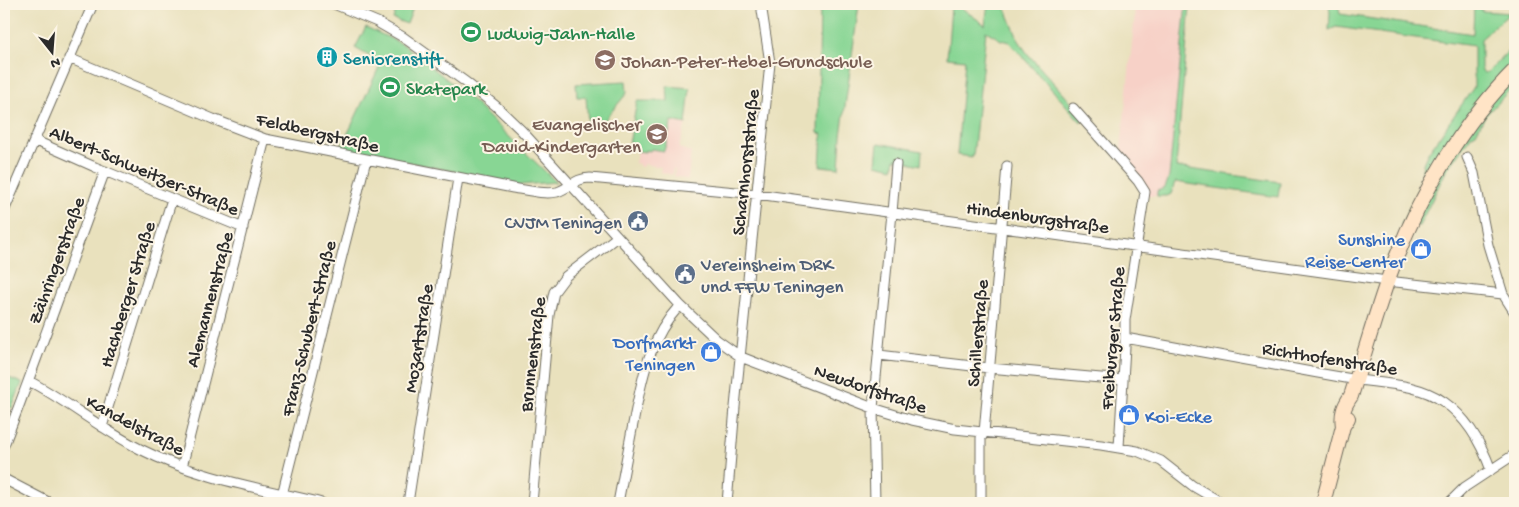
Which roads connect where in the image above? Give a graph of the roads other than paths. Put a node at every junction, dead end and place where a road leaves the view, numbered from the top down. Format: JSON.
{"nodes":[{"id":1,"x":93,"y":4,"type":"edge"},
{"id":2,"x":334,"y":4,"type":"edge"},
{"id":3,"x":760,"y":4,"type":"edge"},
{"id":4,"x":69,"y":58,"type":"junction"},
{"id":5,"x":1515,"y":70,"type":"edge"},
{"id":6,"x":1074,"y":108,"type":"dead end"},
{"id":7,"x":265,"y":139,"type":"junction"},
{"id":8,"x":34,"y":140,"type":"junction"},
{"id":9,"x":1467,"y":157,"type":"dead end"},
{"id":10,"x":366,"y":160,"type":"junction"},
{"id":11,"x":896,"y":164,"type":"dead end"},
{"id":12,"x":1007,"y":166,"type":"dead end"},
{"id":13,"x":105,"y":171,"type":"junction"},
{"id":14,"x":458,"y":178,"type":"junction"},
{"id":15,"x":570,"y":185,"type":"junction"},
{"id":16,"x":757,"y":194,"type":"junction"},
{"id":17,"x":172,"y":199,"type":"junction"},
{"id":18,"x":4,"y":210,"type":"edge"},
{"id":19,"x":892,"y":213,"type":"junction"},
{"id":20,"x":243,"y":228,"type":"junction"},
{"id":21,"x":1002,"y":228,"type":"junction"},
{"id":22,"x":617,"y":237,"type":"junction"},
{"id":23,"x":1136,"y":246,"type":"junction"},
{"id":24,"x":1388,"y":281,"type":"junction"},
{"id":25,"x":1503,"y":294,"type":"junction"},
{"id":26,"x":680,"y":305,"type":"junction"},
{"id":27,"x":1515,"y":313,"type":"edge"},
{"id":28,"x":1125,"y":338,"type":"junction"},
{"id":29,"x":879,"y":355,"type":"junction"},
{"id":30,"x":741,"y":357,"type":"junction"},
{"id":31,"x":989,"y":368,"type":"junction"},
{"id":32,"x":1123,"y":380,"type":"junction"},
{"id":33,"x":1356,"y":380,"type":"junction"},
{"id":34,"x":29,"y":381,"type":"junction"},
{"id":35,"x":873,"y":408,"type":"junction"},
{"id":36,"x":102,"y":427,"type":"junction"},
{"id":37,"x":984,"y":433,"type":"junction"},
{"id":38,"x":4,"y":445,"type":"edge"},
{"id":39,"x":1119,"y":447,"type":"junction"},
{"id":40,"x":1515,"y":454,"type":"edge"},
{"id":41,"x":182,"y":467,"type":"junction"},
{"id":42,"x":1491,"y":470,"type":"junction"},
{"id":43,"x":4,"y":480,"type":"edge"},
{"id":44,"x":283,"y":494,"type":"junction"},
{"id":45,"x":50,"y":503,"type":"edge"},
{"id":46,"x":280,"y":503,"type":"edge"},
{"id":47,"x":322,"y":503,"type":"edge"},
{"id":48,"x":408,"y":503,"type":"edge"},
{"id":49,"x":532,"y":503,"type":"edge"},
{"id":50,"x":618,"y":503,"type":"edge"},
{"id":51,"x":727,"y":503,"type":"edge"},
{"id":52,"x":875,"y":503,"type":"edge"},
{"id":53,"x":981,"y":503,"type":"edge"},
{"id":54,"x":1222,"y":503,"type":"edge"},
{"id":55,"x":1322,"y":503,"type":"edge"},
{"id":56,"x":1449,"y":503,"type":"edge"}],
"edges":[{"from":1,"to":4,"type":"street"},
{"from":2,"to":15,"type":"street","name":"Neudorfstraße"},
{"from":3,"to":16,"type":"street","name":"Scharnhorststraße"},
{"from":4,"to":7,"type":"street","name":"Feldbergstraße"},
{"from":4,"to":8,"type":"street"},
{"from":5,"to":24,"type":"main road"},
{"from":6,"to":23,"type":"street","name":"Freiburger Straße"},
{"from":7,"to":10,"type":"street","name":"Feldbergstraße"},
{"from":7,"to":20,"type":"street","name":"Alemannenstraße"},
{"from":8,"to":13,"type":"street","name":"Albert-Schweitzer-Straße"},
{"from":8,"to":18,"type":"street"},
{"from":9,"to":25,"type":"street"},
{"from":10,"to":14,"type":"street","name":"Feldbergstraße"},
{"from":10,"to":44,"type":"street","name":"Franz-Schubert-Straße"},
{"from":11,"to":19,"type":"street"},
{"from":12,"to":21,"type":"street","name":"Schillerstraße"},
{"from":13,"to":17,"type":"street","name":"Albert-Schweitzer-Straße"},
{"from":13,"to":34,"type":"street","name":"Zähringerstraße"},
{"from":14,"to":15,"type":"street","name":"Feldbergstraße"},
{"from":14,"to":48,"type":"street","name":"Mozartstraße"},
{"from":15,"to":16,"type":"street","name":"Hindenburgstraße"},
{"from":15,"to":22,"type":"street","name":"Neudorfstraße"},
{"from":16,"to":19,"type":"street","name":"Hindenburgstraße"},
{"from":16,"to":30,"type":"street","name":"Scharnhorststraße"},
{"from":17,"to":20,"type":"street","name":"Albert-Schweitzer-Straße"},
{"from":17,"to":36,"type":"street","name":"Hachberger Straße"},
{"from":19,"to":21,"type":"street","name":"Hindenburgstraße"},
{"from":19,"to":29,"type":"street"},
{"from":20,"to":41,"type":"street","name":"Alemannenstraße"},
{"from":21,"to":23,"type":"street","name":"Hindenburgstraße"},
{"from":21,"to":31,"type":"street","name":"Schillerstraße"},
{"from":22,"to":26,"type":"street","name":"Neudorfstraße"},
{"from":22,"to":49,"type":"street","name":"Brunnenstraße"},
{"from":23,"to":24,"type":"street","name":"Hindenburgstraße"},
{"from":23,"to":28,"type":"street","name":"Freiburger Straße"},
{"from":24,"to":25,"type":"street","name":"Hindenburgstraße"},
{"from":24,"to":33,"type":"main road"},
{"from":25,"to":27,"type":"street"},
{"from":26,"to":30,"type":"street","name":"Neudorfstraße"},
{"from":26,"to":50,"type":"street"},
{"from":28,"to":32,"type":"street","name":"Freiburger Straße"},
{"from":28,"to":33,"type":"street","name":"Richthofenstraße"},
{"from":29,"to":31,"type":"street"},
{"from":29,"to":35,"type":"street"},
{"from":30,"to":35,"type":"street","name":"Neudorfstraße"},
{"from":30,"to":51,"type":"street","name":"Scharnhorststraße"},
{"from":31,"to":32,"type":"street"},
{"from":31,"to":37,"type":"street","name":"Schillerstraße"},
{"from":32,"to":39,"type":"street","name":"Freiburger Straße"},
{"from":33,"to":42,"type":"street","name":"Richthofenstraße"},
{"from":33,"to":55,"type":"main road"},
{"from":34,"to":36,"type":"street","name":"Kandelstraße"},
{"from":34,"to":38,"type":"street","name":"Zähringerstraße"},
{"from":35,"to":37,"type":"street","name":"Neudorfstraße"},
{"from":35,"to":52,"type":"street"},
{"from":36,"to":41,"type":"street","name":"Kandelstraße"},
{"from":37,"to":39,"type":"street","name":"Neudorfstraße"},
{"from":37,"to":53,"type":"street","name":"Schillerstraße"},
{"from":39,"to":54,"type":"street","name":"Neudorfstraße"},
{"from":40,"to":42,"type":"street"},
{"from":41,"to":44,"type":"street","name":"Kandelstraße"},
{"from":42,"to":56,"type":"street"},
{"from":43,"to":45,"type":"street"},
{"from":44,"to":46,"type":"street","name":"Franz-Schubert-Straße"},
{"from":44,"to":47,"type":"street","name":"Kandelstraße"}]}
